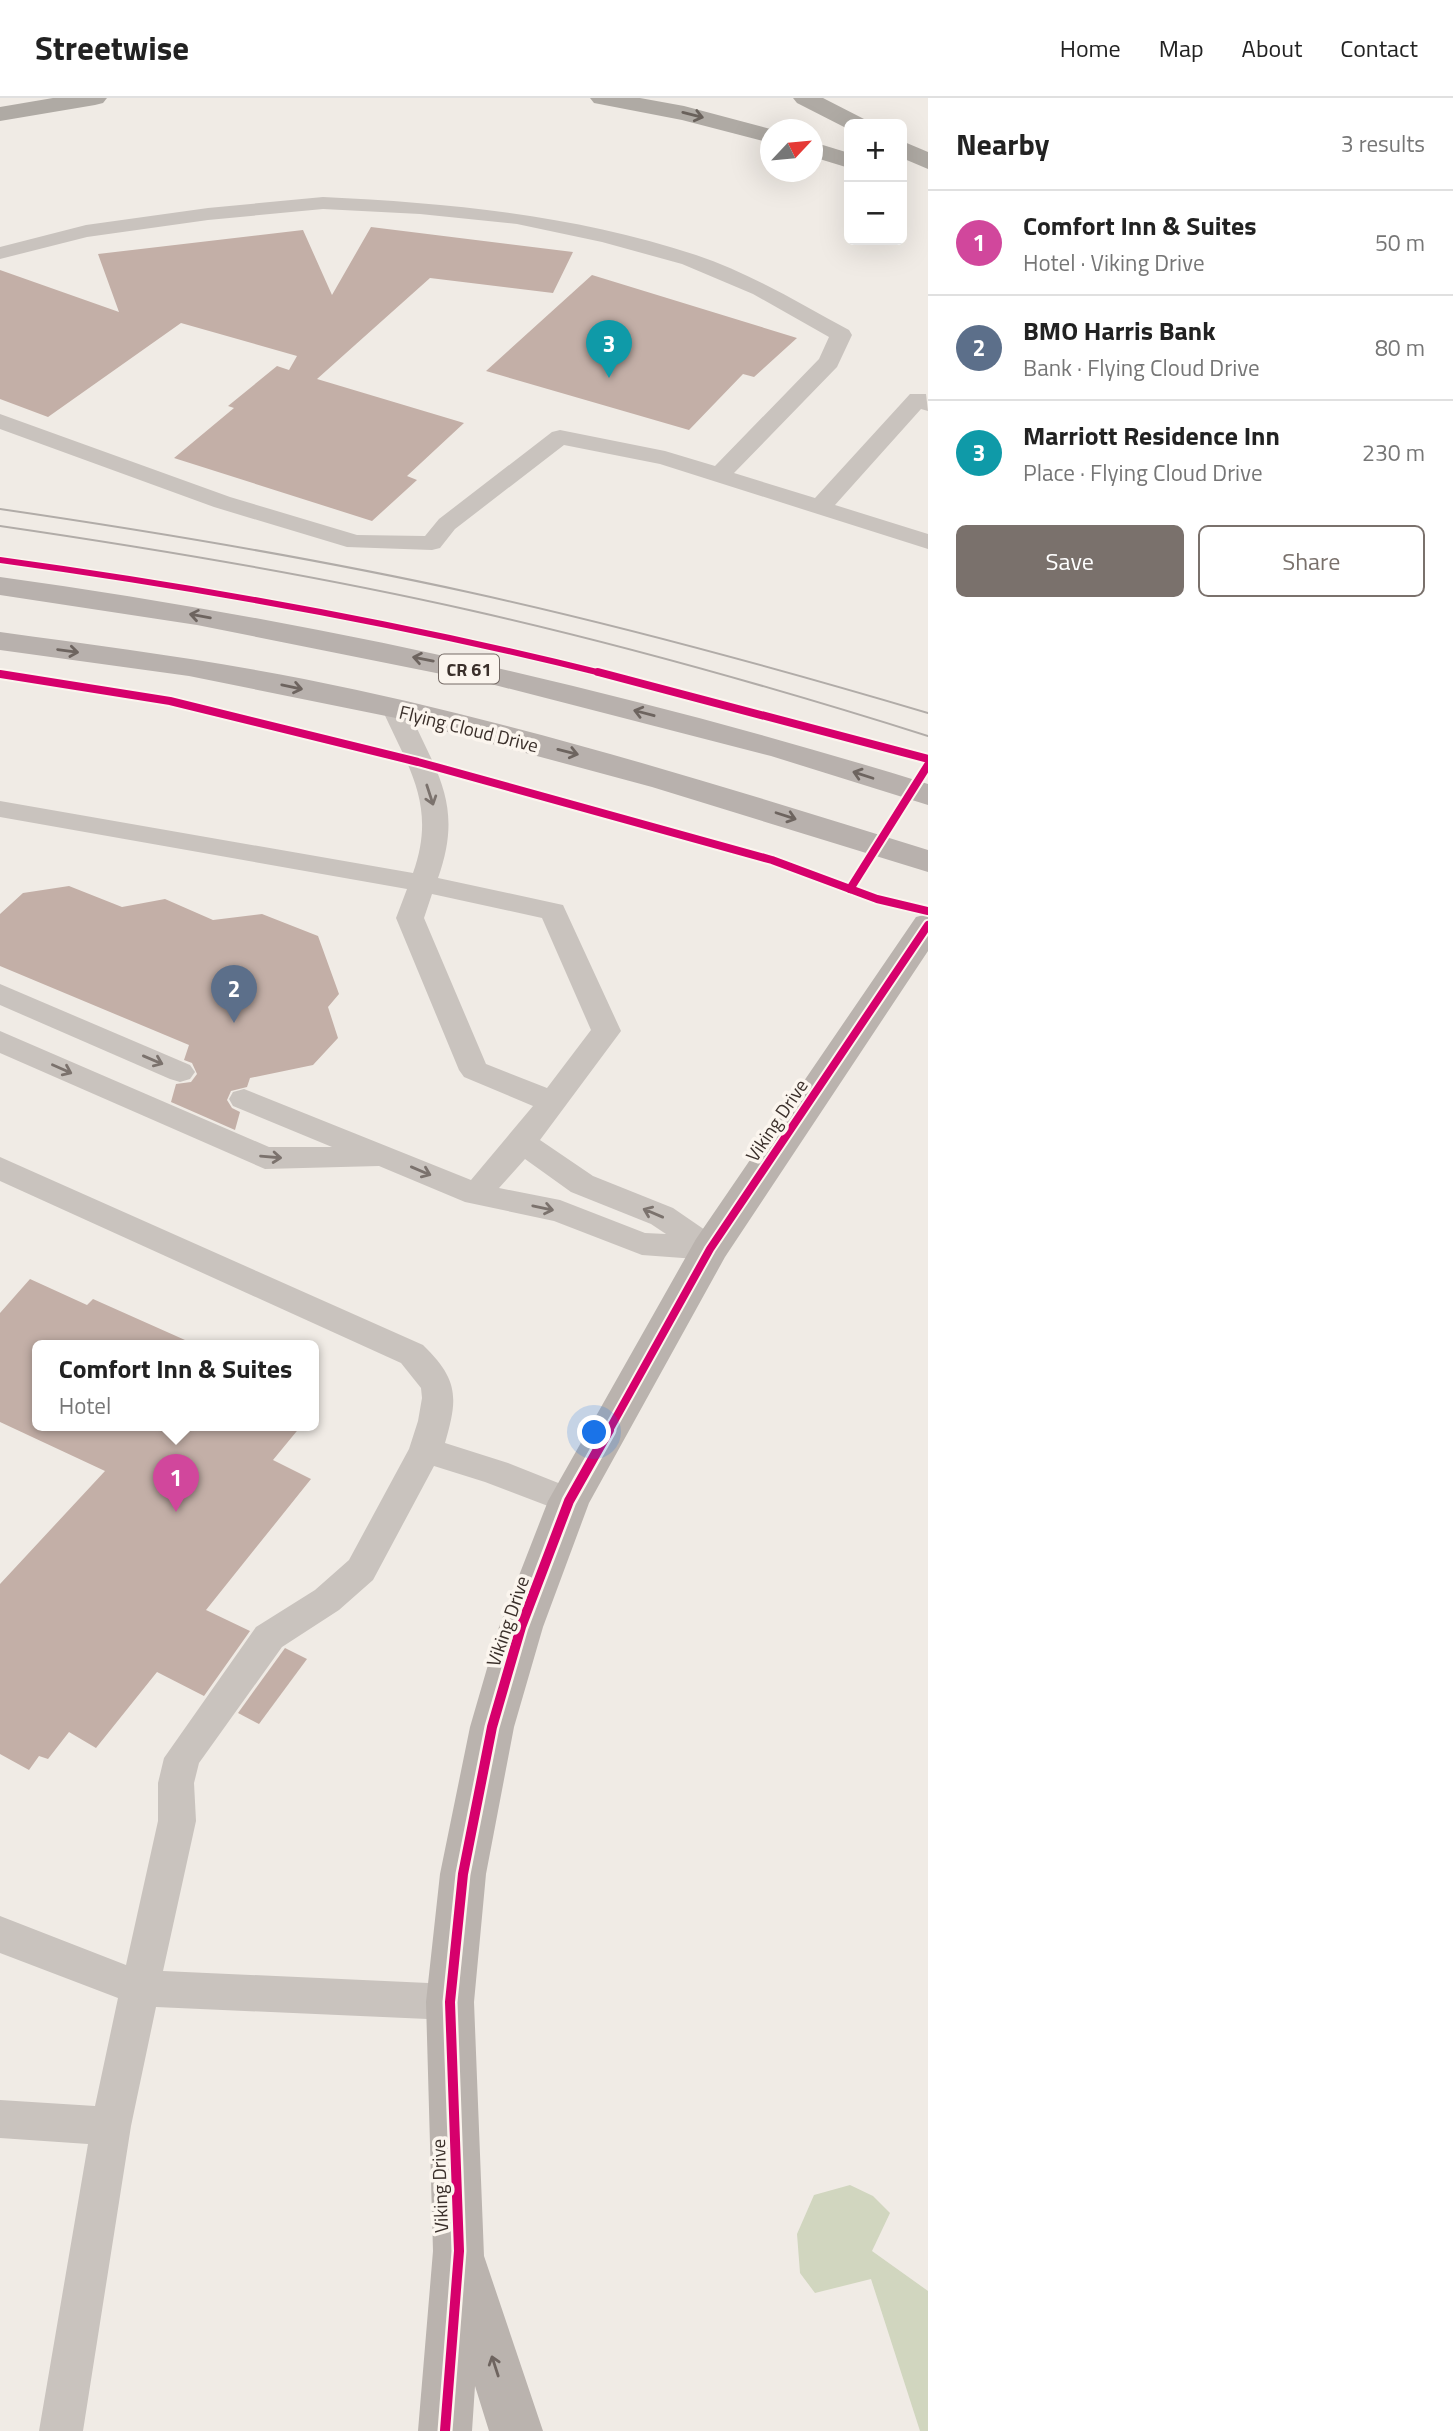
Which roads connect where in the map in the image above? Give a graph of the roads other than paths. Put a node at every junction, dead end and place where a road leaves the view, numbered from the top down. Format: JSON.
{"nodes":[{"id":1,"x":95,"y":98,"type":"edge"},
{"id":2,"x":601,"y":98,"type":"edge"},
{"id":3,"x":806,"y":98,"type":"edge"},
{"id":4,"x":0,"y":114,"type":"edge"},
{"id":5,"x":846,"y":119,"type":"edge"},
{"id":6,"x":760,"y":133,"type":"edge"},
{"id":7,"x":823,"y":152,"type":"edge"},
{"id":8,"x":907,"y":152,"type":"edge"},
{"id":9,"x":844,"y":159,"type":"edge"},
{"id":10,"x":928,"y":162,"type":"edge"},
{"id":11,"x":0,"y":253,"type":"edge"},
{"id":12,"x":928,"y":404,"type":"edge"},
{"id":13,"x":0,"y":421,"type":"edge"},
{"id":14,"x":719,"y":475,"type":"junction"},
{"id":15,"x":820,"y":507,"type":"junction"},
{"id":16,"x":928,"y":542,"type":"edge"},
{"id":17,"x":0,"y":586,"type":"edge"},
{"id":18,"x":0,"y":641,"type":"edge"},
{"id":19,"x":395,"y":709,"type":"junction"},
{"id":20,"x":928,"y":795,"type":"edge"},
{"id":21,"x":0,"y":809,"type":"edge"},
{"id":22,"x":928,"y":861,"type":"edge"},
{"id":23,"x":421,"y":883,"type":"junction"},
{"id":24,"x":928,"y":925,"type":"edge"},
{"id":25,"x":0,"y":995,"type":"edge"},
{"id":26,"x":0,"y":1041,"type":"edge"},
{"id":27,"x":180,"y":1072,"type":"dead end"},
{"id":28,"x":244,"y":1099,"type":"dead end"},
{"id":29,"x":553,"y":1102,"type":"junction"},
{"id":30,"x":522,"y":1142,"type":"junction"},
{"id":31,"x":389,"y":1157,"type":"junction"},
{"id":32,"x":0,"y":1168,"type":"edge"},
{"id":33,"x":477,"y":1194,"type":"junction"},
{"id":34,"x":710,"y":1249,"type":"junction"},
{"id":35,"x":426,"y":1451,"type":"junction"},
{"id":36,"x":569,"y":1501,"type":"junction"},
{"id":37,"x":0,"y":1933,"type":"edge"},
{"id":38,"x":140,"y":1988,"type":"junction"},
{"id":39,"x":450,"y":2002,"type":"junction"},
{"id":40,"x":0,"y":2119,"type":"edge"},
{"id":41,"x":111,"y":2126,"type":"junction"},
{"id":42,"x":458,"y":2251,"type":"junction"},
{"id":43,"x":61,"y":2431,"type":"edge"},
{"id":44,"x":445,"y":2431,"type":"edge"},
{"id":45,"x":516,"y":2431,"type":"edge"}],
"edges":[{"from":1,"to":4,"type":"highway"},
{"from":2,"to":6,"type":"highway","one_way":true},
{"from":3,"to":5,"type":"highway"},
{"from":7,"to":9,"type":"highway"},
{"from":8,"to":10,"type":"highway"},
{"from":11,"to":14,"type":"lane"},
{"from":12,"to":15,"type":"lane"},
{"from":13,"to":14,"type":"lane"},
{"from":14,"to":15,"type":"lane"},
{"from":15,"to":16,"type":"lane"},
{"from":20,"to":17,"type":"main road","number":"CR 61","one_way":true},
{"from":18,"to":19,"type":"main road","name":"Flying Cloud Drive","one_way":true},
{"from":19,"to":22,"type":"main road","name":"Flying Cloud Drive","one_way":true},
{"from":19,"to":23,"type":"lane","one_way":true},
{"from":21,"to":23,"type":"lane"},
{"from":23,"to":29,"type":"lane"},
{"from":23,"to":29,"type":"lane"},
{"from":24,"to":34,"type":"street","name":"Viking Drive"},
{"from":25,"to":27,"type":"lane","one_way":true},
{"from":26,"to":31,"type":"lane","one_way":true},
{"from":28,"to":31,"type":"lane"},
{"from":29,"to":30,"type":"lane"},
{"from":30,"to":33,"type":"lane"},
{"from":34,"to":30,"type":"lane","one_way":true},
{"from":31,"to":33,"type":"lane","one_way":true},
{"from":32,"to":35,"type":"lane"},
{"from":33,"to":34,"type":"lane","one_way":true},
{"from":34,"to":36,"type":"street","name":"Viking Drive"},
{"from":35,"to":36,"type":"lane"},
{"from":35,"to":38,"type":"lane"},
{"from":36,"to":39,"type":"street","name":"Viking Drive"},
{"from":37,"to":38,"type":"lane"},
{"from":38,"to":39,"type":"lane"},
{"from":38,"to":41,"type":"lane"},
{"from":39,"to":42,"type":"street","name":"Viking Drive"},
{"from":40,"to":41,"type":"lane"},
{"from":41,"to":43,"type":"lane"},
{"from":42,"to":44,"type":"street","name":"Viking Drive"},
{"from":45,"to":42,"type":"street","name":"Viking Drive","one_way":true}]}
